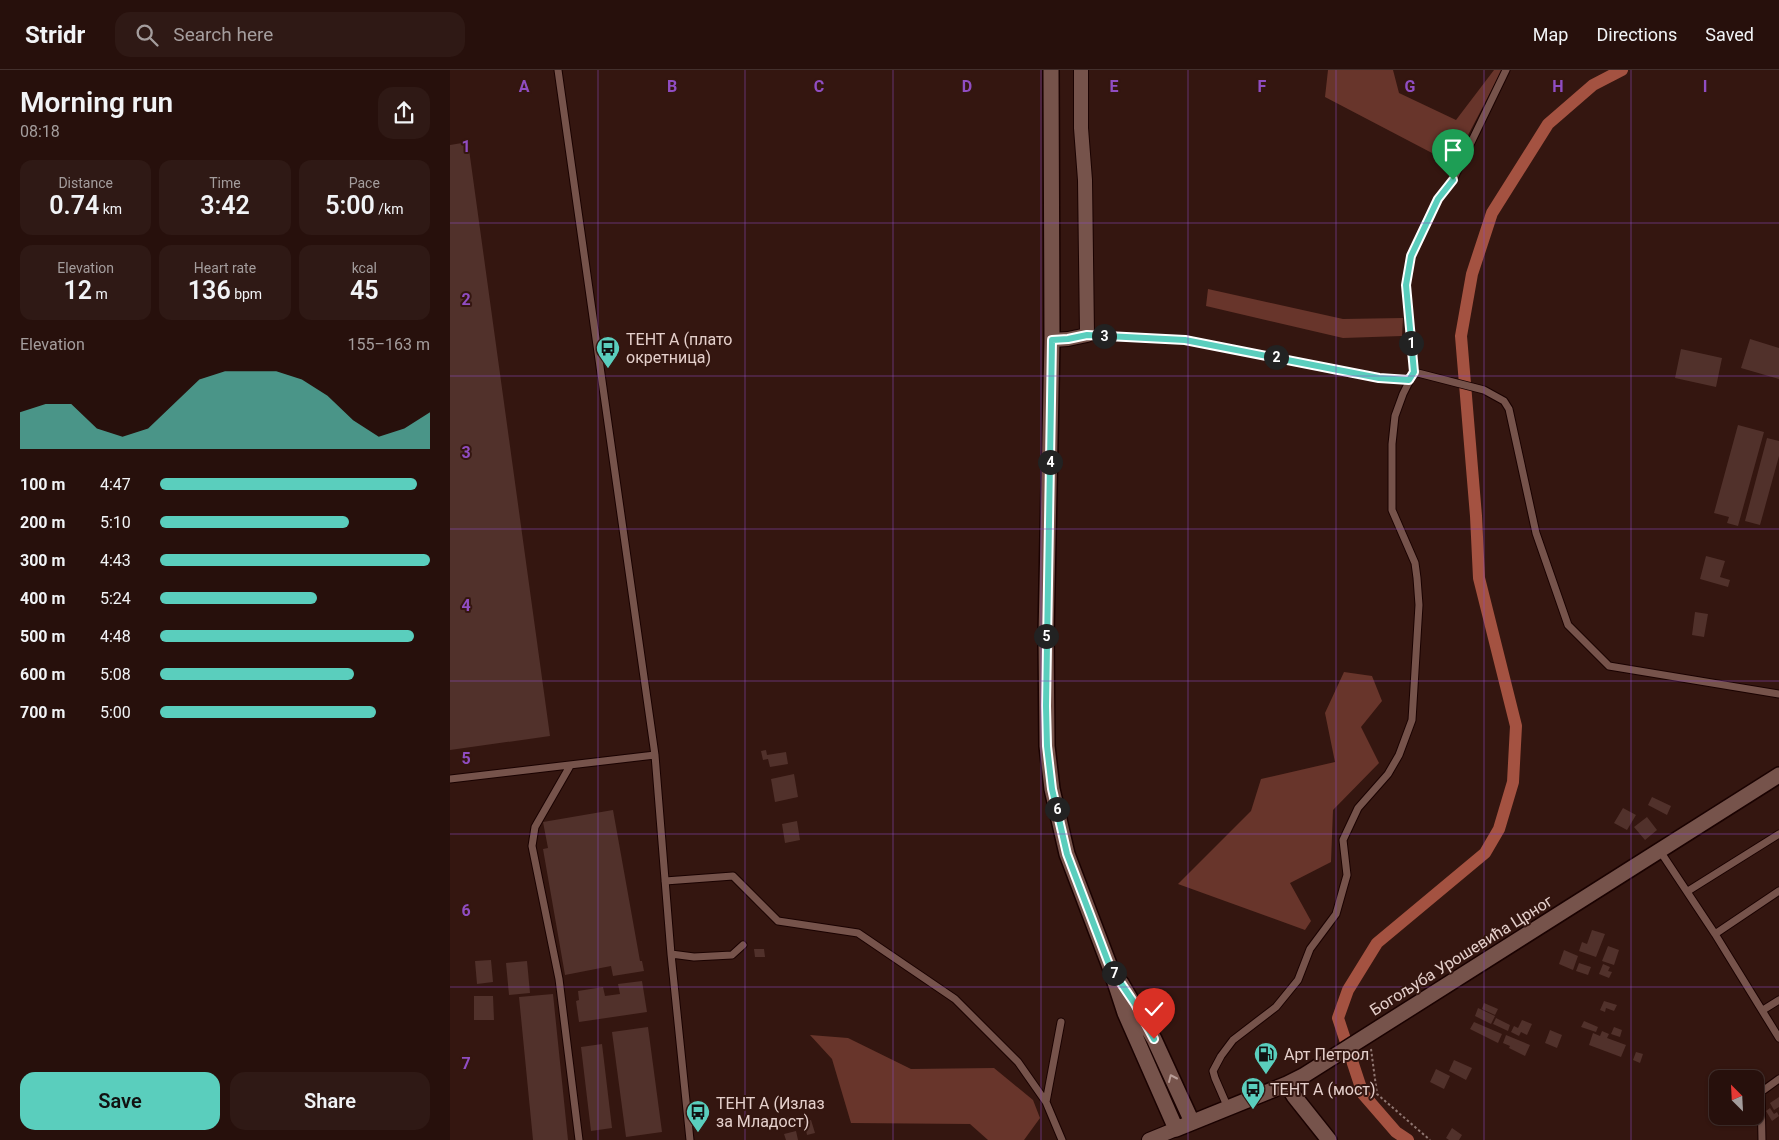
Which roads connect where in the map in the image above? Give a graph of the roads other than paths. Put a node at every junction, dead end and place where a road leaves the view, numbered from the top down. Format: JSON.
{"nodes":[{"id":1,"x":558,"y":70,"type":"edge"},
{"id":2,"x":1051,"y":70,"type":"edge"},
{"id":3,"x":1081,"y":70,"type":"edge"},
{"id":4,"x":1506,"y":70,"type":"edge"},
{"id":5,"x":1052,"y":340,"type":"junction"},
{"id":6,"x":1414,"y":372,"type":"junction"},
{"id":7,"x":1779,"y":694,"type":"edge"},
{"id":8,"x":655,"y":755,"type":"junction"},
{"id":9,"x":570,"y":766,"type":"junction"},
{"id":10,"x":1779,"y":775,"type":"edge"},
{"id":11,"x":450,"y":780,"type":"edge"},
{"id":12,"x":1779,"y":834,"type":"edge"},
{"id":13,"x":1659,"y":850,"type":"junction"},
{"id":14,"x":665,"y":881,"type":"junction"},
{"id":15,"x":1688,"y":891,"type":"junction"},
{"id":16,"x":1779,"y":891,"type":"edge"},
{"id":17,"x":1716,"y":934,"type":"junction"},
{"id":18,"x":744,"y":945,"type":"dead end"},
{"id":19,"x":671,"y":954,"type":"junction"},
{"id":20,"x":1110,"y":967,"type":"junction"},
{"id":21,"x":1779,"y":1000,"type":"edge"},
{"id":22,"x":1762,"y":1010,"type":"junction"},
{"id":23,"x":1061,"y":1022,"type":"dead end"},
{"id":24,"x":1779,"y":1038,"type":"edge"},
{"id":25,"x":1779,"y":1079,"type":"edge"},
{"id":26,"x":1287,"y":1084,"type":"junction"},
{"id":27,"x":1046,"y":1102,"type":"junction"},
{"id":28,"x":1228,"y":1108,"type":"junction"},
{"id":29,"x":1192,"y":1122,"type":"junction"},
{"id":30,"x":1176,"y":1129,"type":"junction"},
{"id":31,"x":579,"y":1140,"type":"edge"},
{"id":32,"x":690,"y":1140,"type":"edge"},
{"id":33,"x":1062,"y":1140,"type":"edge"},
{"id":34,"x":1149,"y":1140,"type":"edge"},
{"id":35,"x":1329,"y":1140,"type":"edge"},
{"id":36,"x":1762,"y":1140,"type":"edge"}],
"edges":[{"from":1,"to":8,"type":"lane"},
{"from":2,"to":5,"type":"main road"},
{"from":3,"to":5,"type":"street"},
{"from":4,"to":6,"type":"lane"},
{"from":5,"to":20,"type":"main road"},
{"from":6,"to":7,"type":"lane"},
{"from":6,"to":28,"type":"lane"},
{"from":8,"to":9,"type":"lane"},
{"from":8,"to":14,"type":"lane"},
{"from":9,"to":11,"type":"lane"},
{"from":9,"to":31,"type":"lane"},
{"from":10,"to":13,"type":"main road","name":"Богољуба Урошевића Црног"},
{"from":12,"to":15,"type":"lane"},
{"from":13,"to":15,"type":"lane"},
{"from":13,"to":26,"type":"main road","name":"Богољуба Урошевића Црног"},
{"from":14,"to":19,"type":"lane"},
{"from":14,"to":27,"type":"lane"},
{"from":15,"to":17,"type":"lane"},
{"from":16,"to":17,"type":"lane"},
{"from":17,"to":22,"type":"lane"},
{"from":18,"to":19,"type":"lane"},
{"from":19,"to":32,"type":"lane"},
{"from":29,"to":20,"type":"main road","one_way":true},
{"from":20,"to":30,"type":"main road"},
{"from":21,"to":22,"type":"lane"},
{"from":22,"to":24,"type":"lane"},
{"from":23,"to":27,"type":"lane"},
{"from":25,"to":36,"type":"lane"},
{"from":26,"to":28,"type":"main road","name":"Богољуба Урошевића Црног"},
{"from":26,"to":35,"type":"main road"},
{"from":27,"to":33,"type":"lane"},
{"from":28,"to":29,"type":"main road","name":"Богољуба Урошевића Црног"},
{"from":29,"to":30,"type":"main road","name":"Богољуба Урошевића Црног"},
{"from":30,"to":34,"type":"street","name":"Богољуба Урошевића Црног"}]}
